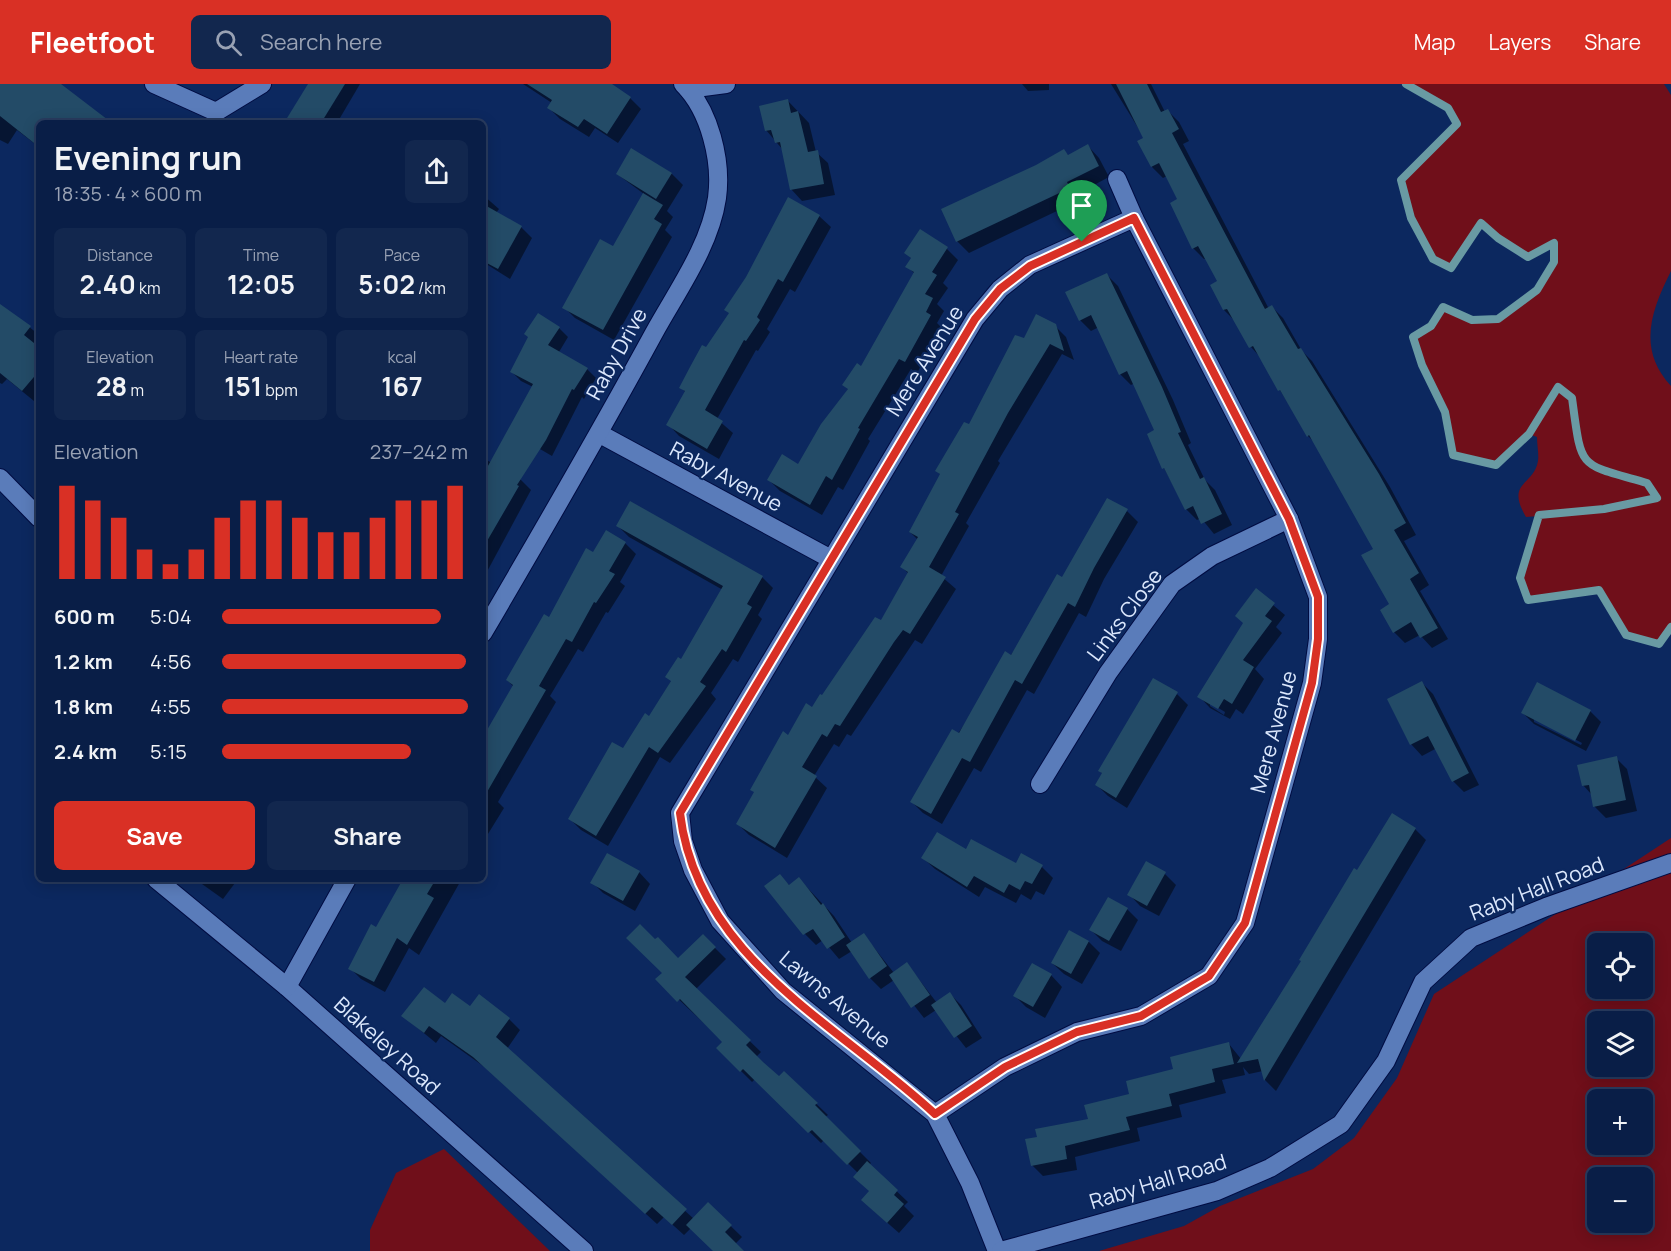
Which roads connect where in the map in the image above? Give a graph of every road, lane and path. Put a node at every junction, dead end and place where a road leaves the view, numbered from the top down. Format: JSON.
{"nodes":[{"id":1,"x":154,"y":84,"type":"edge"},
{"id":2,"x":262,"y":84,"type":"edge"},
{"id":3,"x":726,"y":84,"type":"edge"},
{"id":4,"x":685,"y":87,"type":"edge"},
{"id":5,"x":1117,"y":179,"type":"dead end"},
{"id":6,"x":1134,"y":218,"type":"junction"},
{"id":7,"x":600,"y":434,"type":"junction"},
{"id":8,"x":0,"y":478,"type":"edge"},
{"id":9,"x":36,"y":515,"type":"edge"},
{"id":10,"x":1289,"y":519,"type":"junction"},
{"id":11,"x":831,"y":559,"type":"junction"},
{"id":12,"x":486,"y":628,"type":"edge"},
{"id":13,"x":1040,"y":784,"type":"dead end"},
{"id":14,"x":1671,"y":863,"type":"edge"},
{"id":15,"x":160,"y":882,"type":"edge"},
{"id":16,"x":345,"y":882,"type":"edge"},
{"id":17,"x":287,"y":987,"type":"junction"},
{"id":18,"x":935,"y":1114,"type":"junction"},
{"id":19,"x":584,"y":1251,"type":"edge"},
{"id":20,"x":999,"y":1251,"type":"edge"}],
"edges":[{"from":1,"to":2,"type":"street"},
{"from":3,"to":4,"type":"street"},
{"from":4,"to":7,"type":"street","name":"Raby Drive"},
{"from":5,"to":6,"type":"street","name":"Mere Avenue"},
{"from":6,"to":10,"type":"street","name":"Mere Avenue"},
{"from":6,"to":11,"type":"street","name":"Mere Avenue"},
{"from":7,"to":11,"type":"street","name":"Raby Avenue"},
{"from":7,"to":12,"type":"street","name":"Raby Drive"},
{"from":8,"to":9,"type":"street"},
{"from":10,"to":13,"type":"street","name":"Links Close"},
{"from":10,"to":18,"type":"street","name":"Mere Avenue"},
{"from":11,"to":18,"type":"street","name":"Lawns Avenue"},
{"from":14,"to":20,"type":"street","name":"Raby Hall Road"},
{"from":15,"to":17,"type":"street","name":"Blakeley Road"},
{"from":16,"to":17,"type":"street"},
{"from":17,"to":19,"type":"street","name":"Blakeley Road"},
{"from":18,"to":20,"type":"street","name":"Lawns Avenue"}]}
